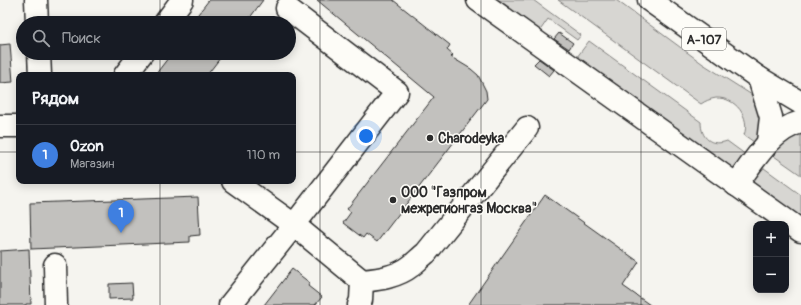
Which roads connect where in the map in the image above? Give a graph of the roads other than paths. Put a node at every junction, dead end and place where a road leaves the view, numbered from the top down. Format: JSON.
{"nodes":[{"id":1,"x":36,"y":0,"type":"edge"},
{"id":2,"x":182,"y":0,"type":"edge"},
{"id":3,"x":478,"y":0,"type":"edge"},
{"id":4,"x":649,"y":0,"type":"edge"},
{"id":5,"x":288,"y":8,"type":"dead end"},
{"id":6,"x":37,"y":16,"type":"edge"},
{"id":7,"x":170,"y":16,"type":"edge"},
{"id":8,"x":39,"y":60,"type":"edge"},
{"id":9,"x":137,"y":60,"type":"edge"},
{"id":10,"x":40,"y":72,"type":"edge"},
{"id":11,"x":127,"y":72,"type":"edge"},
{"id":12,"x":759,"y":78,"type":"junction"},
{"id":13,"x":801,"y":103,"type":"edge"},
{"id":14,"x":801,"y":122,"type":"edge"},
{"id":15,"x":0,"y":126,"type":"edge"},
{"id":16,"x":16,"y":126,"type":"edge"},
{"id":17,"x":527,"y":128,"type":"dead end"},
{"id":18,"x":768,"y":142,"type":"junction"},
{"id":19,"x":237,"y":184,"type":"edge"},
{"id":20,"x":736,"y":185,"type":"junction"},
{"id":21,"x":294,"y":225,"type":"junction"},
{"id":22,"x":801,"y":231,"type":"edge"},
{"id":23,"x":55,"y":265,"type":"dead end"},
{"id":24,"x":362,"y":281,"type":"junction"},
{"id":25,"x":56,"y":305,"type":"edge"},
{"id":26,"x":230,"y":305,"type":"edge"},
{"id":27,"x":359,"y":305,"type":"edge"}],
"edges":[{"from":1,"to":6,"type":"main road"},
{"from":2,"to":7,"type":"main road"},
{"from":3,"to":20,"type":"main road"},
{"from":4,"to":12,"type":"main road","number":"А-107"},
{"from":5,"to":21,"type":"main road"},
{"from":8,"to":10,"type":"main road"},
{"from":9,"to":11,"type":"main road"},
{"from":12,"to":13,"type":"main road","number":"А-107"},
{"from":12,"to":18,"type":"main road"},
{"from":14,"to":18,"type":"main road"},
{"from":15,"to":16,"type":"main road"},
{"from":17,"to":24,"type":"main road"},
{"from":18,"to":20,"type":"main road"},
{"from":19,"to":21,"type":"main road"},
{"from":20,"to":22,"type":"main road"},
{"from":21,"to":24,"type":"main road"},
{"from":21,"to":26,"type":"main road"},
{"from":23,"to":25,"type":"main road"},
{"from":24,"to":27,"type":"main road"}]}
